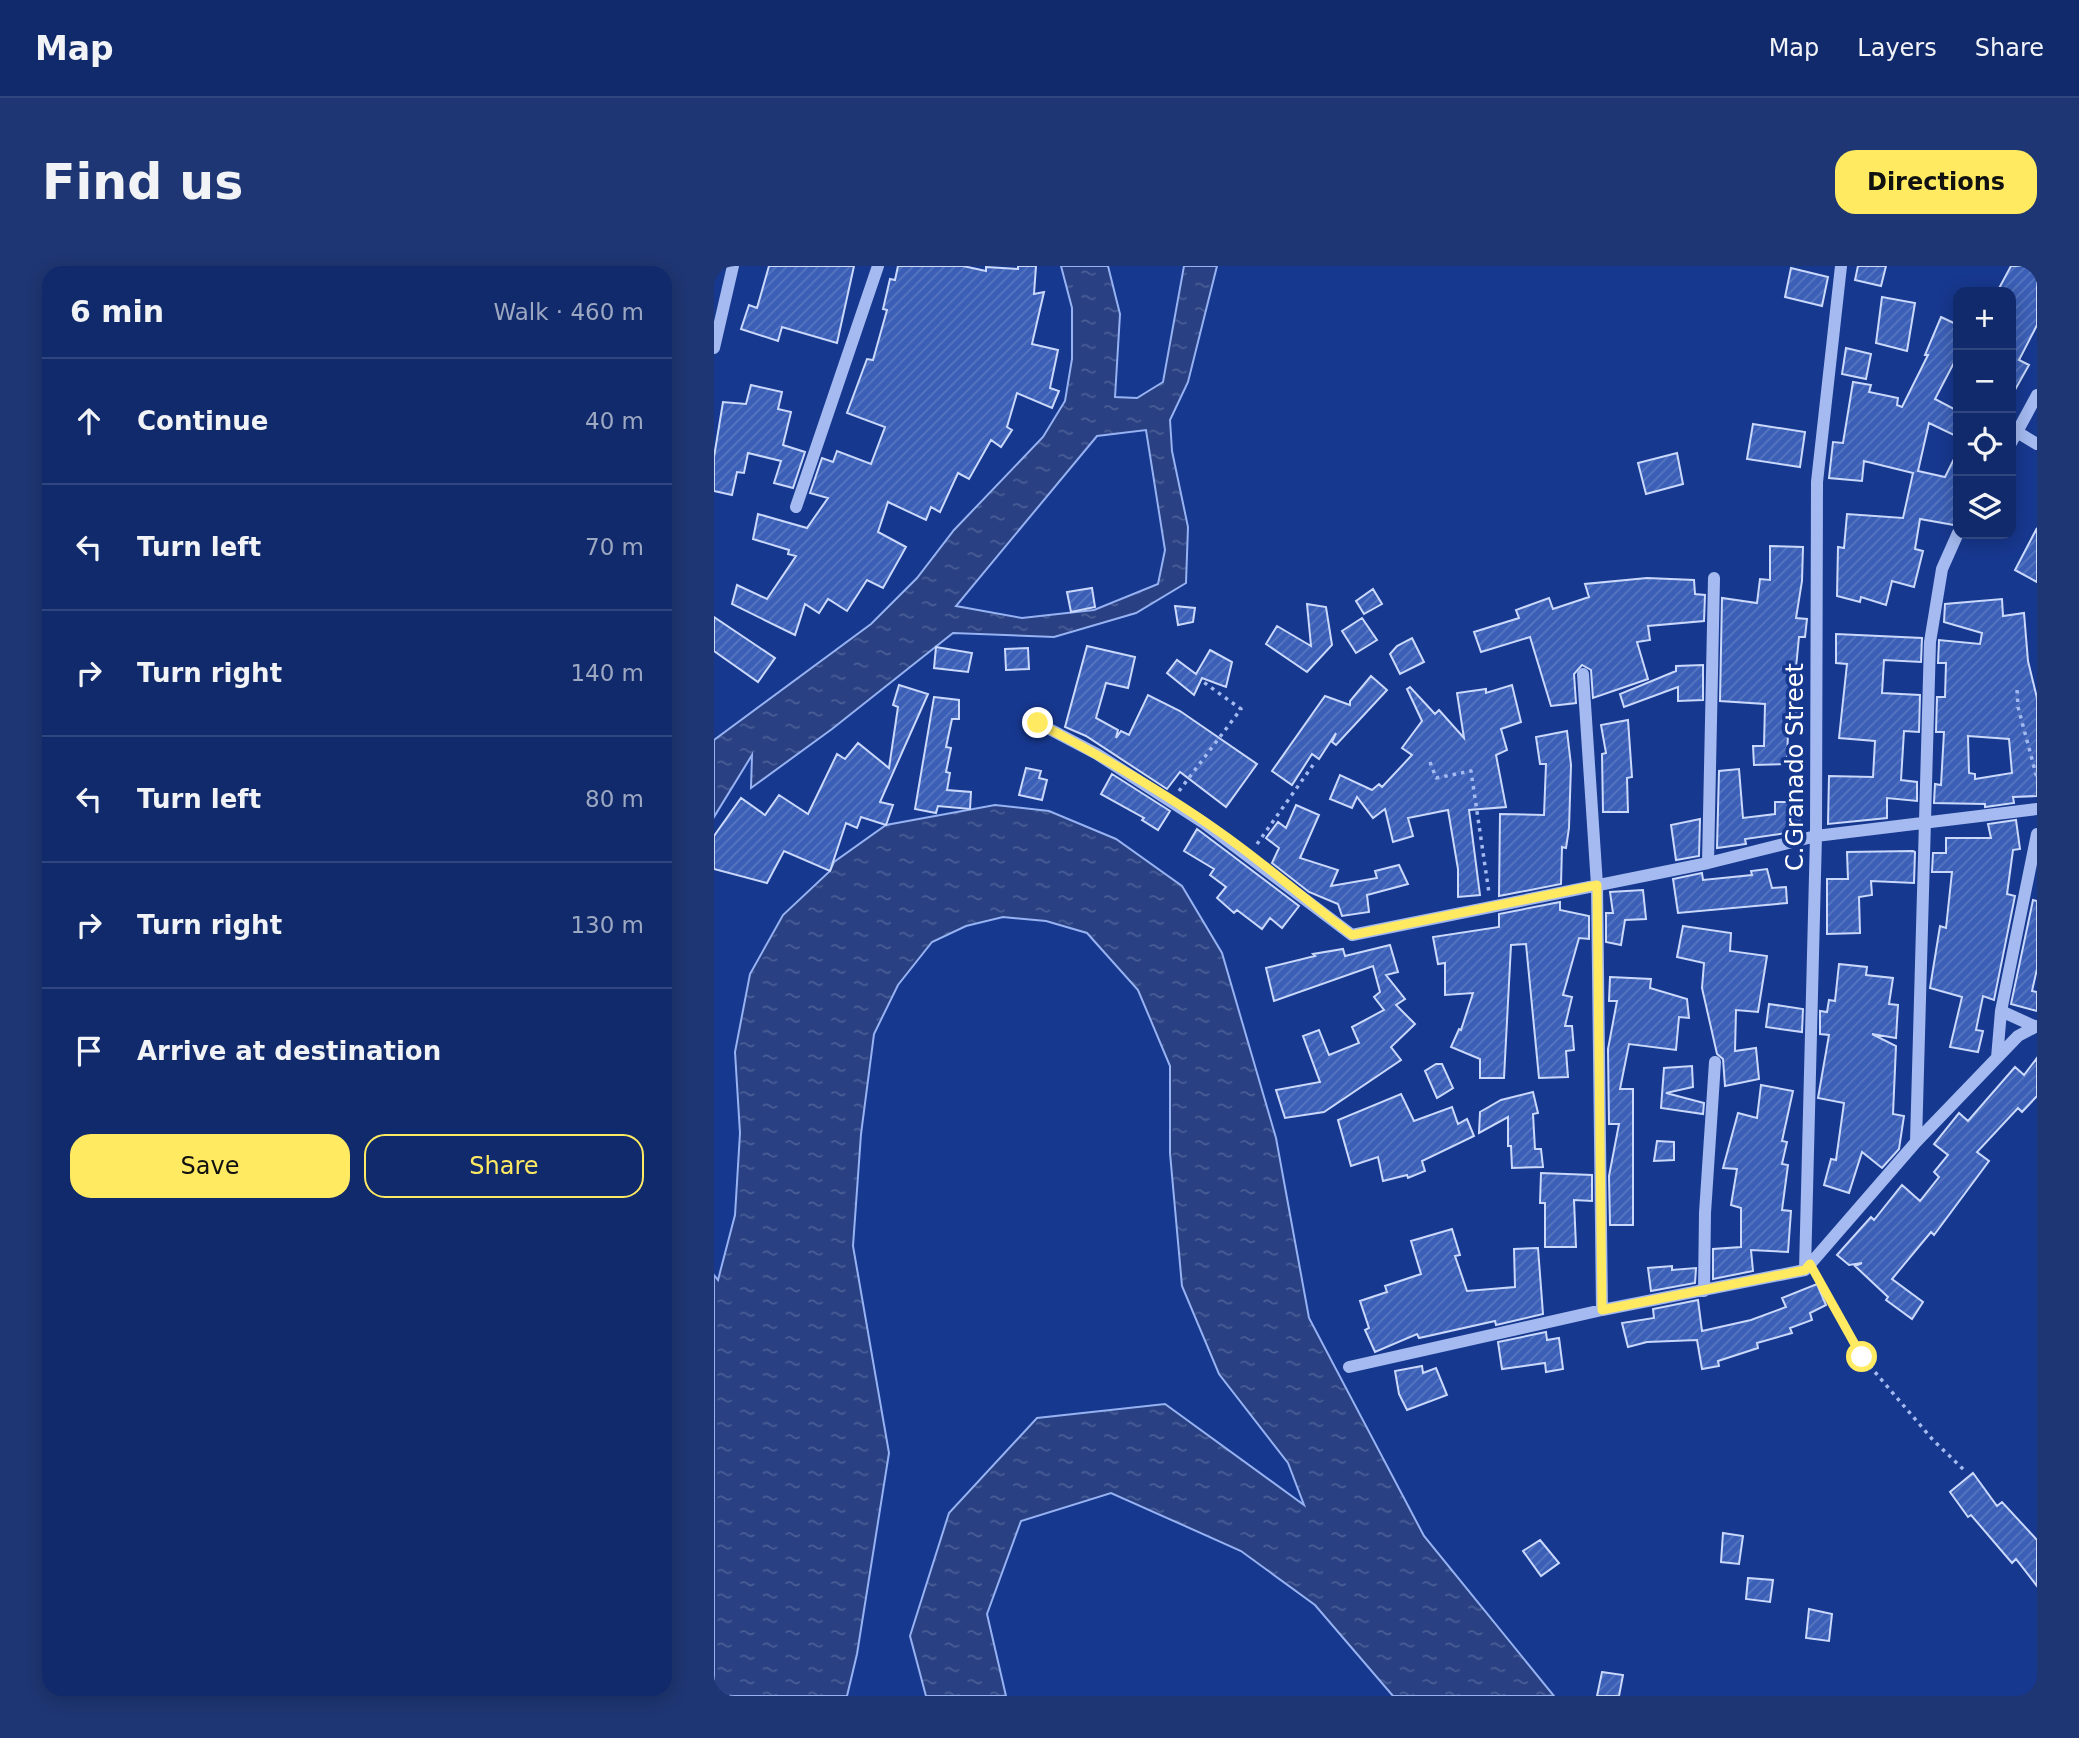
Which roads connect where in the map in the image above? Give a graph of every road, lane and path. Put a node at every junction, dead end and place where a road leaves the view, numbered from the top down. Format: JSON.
{"nodes":[{"id":1,"x":733,"y":266,"type":"edge"},
{"id":2,"x":878,"y":266,"type":"edge"},
{"id":3,"x":1841,"y":266,"type":"edge"},
{"id":4,"x":714,"y":348,"type":"edge"},
{"id":5,"x":2037,"y":396,"type":"edge"},
{"id":6,"x":2016,"y":434,"type":"edge"},
{"id":7,"x":2016,"y":439,"type":"edge"},
{"id":8,"x":2037,"y":444,"type":"edge"},
{"id":9,"x":796,"y":507,"type":"dead end"},
{"id":10,"x":1955,"y":539,"type":"edge"},
{"id":11,"x":1714,"y":578,"type":"dead end"},
{"id":12,"x":1583,"y":674,"type":"dead end"},
{"id":13,"x":1202,"y":681,"type":"dead end"},
{"id":14,"x":2017,"y":690,"type":"dead end"},
{"id":15,"x":1038,"y":723,"type":"dead end"},
{"id":16,"x":1430,"y":762,"type":"dead end"},
{"id":17,"x":1314,"y":765,"type":"dead end"},
{"id":18,"x":2037,"y":778,"type":"edge"},
{"id":19,"x":1172,"y":801,"type":"junction"},
{"id":20,"x":2037,"y":809,"type":"edge"},
{"id":21,"x":1926,"y":822,"type":"junction"},
{"id":22,"x":2037,"y":834,"type":"edge"},
{"id":23,"x":1816,"y":836,"type":"junction"},
{"id":24,"x":1250,"y":855,"type":"junction"},
{"id":25,"x":1708,"y":863,"type":"junction"},
{"id":26,"x":1597,"y":885,"type":"junction"},
{"id":27,"x":1491,"y":905,"type":"junction"},
{"id":28,"x":2001,"y":1011,"type":"junction"},
{"id":29,"x":2036,"y":1026,"type":"edge"},
{"id":30,"x":1997,"y":1058,"type":"junction"},
{"id":31,"x":1715,"y":1062,"type":"dead end"},
{"id":32,"x":1916,"y":1142,"type":"junction"},
{"id":33,"x":1807,"y":1267,"type":"junction"},
{"id":34,"x":1704,"y":1291,"type":"junction"},
{"id":35,"x":1602,"y":1310,"type":"junction"},
{"id":36,"x":1349,"y":1367,"type":"dead end"},
{"id":37,"x":1965,"y":1470,"type":"dead end"}],
"edges":[{"from":1,"to":4,"type":"street"},
{"from":2,"to":9,"type":"street"},
{"from":3,"to":23,"type":"street","name":"C.Granado Street"},
{"from":5,"to":6,"type":"street"},
{"from":7,"to":8,"type":"street"},
{"from":10,"to":21,"type":"street"},
{"from":11,"to":25,"type":"street"},
{"from":12,"to":26,"type":"street"},
{"from":13,"to":19,"type":"path"},
{"from":14,"to":18,"type":"path"},
{"from":15,"to":19,"type":"street"},
{"from":16,"to":27,"type":"path"},
{"from":17,"to":24,"type":"path"},
{"from":19,"to":24,"type":"street"},
{"from":20,"to":21,"type":"street"},
{"from":21,"to":23,"type":"street"},
{"from":21,"to":32,"type":"street"},
{"from":22,"to":28,"type":"street"},
{"from":23,"to":25,"type":"street"},
{"from":23,"to":33,"type":"street","name":"C.Granado Street"},
{"from":24,"to":27,"type":"street"},
{"from":25,"to":26,"type":"street"},
{"from":26,"to":27,"type":"street"},
{"from":26,"to":35,"type":"street"},
{"from":28,"to":29,"type":"street"},
{"from":28,"to":30,"type":"street"},
{"from":29,"to":30,"type":"street"},
{"from":30,"to":32,"type":"street"},
{"from":31,"to":34,"type":"street"},
{"from":32,"to":33,"type":"street"},
{"from":33,"to":34,"type":"street"},
{"from":33,"to":37,"type":"path"},
{"from":34,"to":35,"type":"street"},
{"from":35,"to":36,"type":"street"}]}
